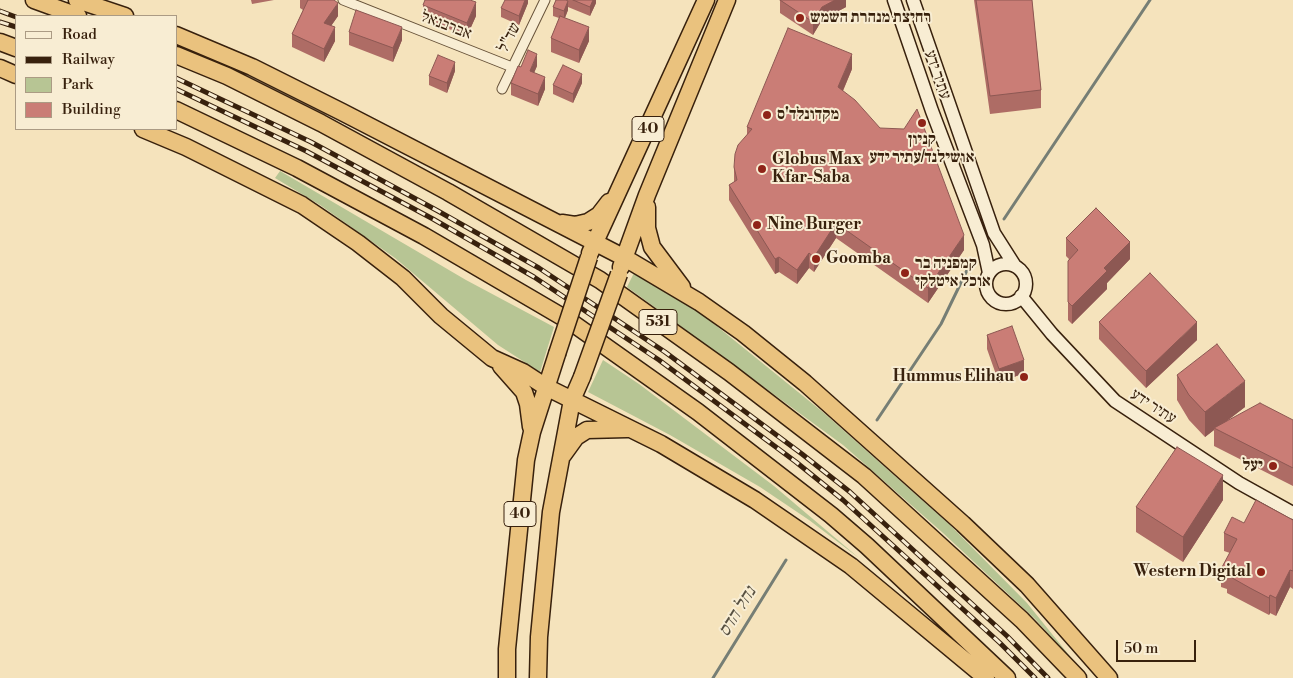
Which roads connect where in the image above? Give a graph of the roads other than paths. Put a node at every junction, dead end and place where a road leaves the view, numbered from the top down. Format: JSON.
{"nodes":[{"id":1,"x":34,"y":0,"type":"edge"},
{"id":2,"x":77,"y":0,"type":"edge"},
{"id":3,"x":343,"y":0,"type":"edge"},
{"id":4,"x":545,"y":0,"type":"edge"},
{"id":5,"x":706,"y":0,"type":"edge"},
{"id":6,"x":727,"y":0,"type":"edge"},
{"id":7,"x":894,"y":0,"type":"edge"},
{"id":8,"x":913,"y":0,"type":"edge"},
{"id":9,"x":75,"y":15,"type":"edge"},
{"id":10,"x":122,"y":15,"type":"edge"},
{"id":11,"x":178,"y":36,"type":"edge"},
{"id":12,"x":0,"y":42,"type":"edge"},
{"id":13,"x":15,"y":48,"type":"edge"},
{"id":14,"x":178,"y":56,"type":"edge"},
{"id":15,"x":512,"y":67,"type":"junction"},
{"id":16,"x":0,"y":68,"type":"edge"},
{"id":17,"x":15,"y":74,"type":"edge"},
{"id":18,"x":502,"y":89,"type":"dead end"},
{"id":19,"x":178,"y":111,"type":"edge"},
{"id":20,"x":145,"y":130,"type":"edge"},
{"id":21,"x":640,"y":146,"type":"junction"},
{"id":22,"x":647,"y":195,"type":"junction"},
{"id":23,"x":559,"y":223,"type":"junction"},
{"id":24,"x":592,"y":249,"type":"junction"},
{"id":25,"x":625,"y":258,"type":"junction"},
{"id":26,"x":1015,"y":266,"type":"junction"},
{"id":27,"x":989,"y":273,"type":"junction"},
{"id":28,"x":1021,"y":296,"type":"junction"},
{"id":29,"x":699,"y":302,"type":"junction"},
{"id":30,"x":492,"y":358,"type":"junction"},
{"id":31,"x":546,"y":387,"type":"junction"},
{"id":32,"x":572,"y":400,"type":"junction"},
{"id":33,"x":632,"y":429,"type":"junction"},
{"id":34,"x":532,"y":432,"type":"junction"},
{"id":35,"x":559,"y":461,"type":"junction"},
{"id":36,"x":1293,"y":513,"type":"edge"},
{"id":37,"x":506,"y":678,"type":"edge"},
{"id":38,"x":538,"y":678,"type":"edge"},
{"id":39,"x":986,"y":678,"type":"edge"},
{"id":40,"x":1007,"y":678,"type":"edge"},
{"id":41,"x":1078,"y":678,"type":"edge"},
{"id":42,"x":1109,"y":678,"type":"edge"}],
"edges":[{"from":1,"to":9,"type":"highway"},
{"from":2,"to":10,"type":"highway"},
{"from":3,"to":15,"type":"street","name":"אברבנאל"},
{"from":4,"to":15,"type":"street","name":"שד\"ל"},
{"from":5,"to":21,"type":"highway","number":"40"},
{"from":6,"to":22,"type":"highway","number":"40"},
{"from":7,"to":27,"type":"street","name":"עתיר ידע"},
{"from":8,"to":26,"type":"street","name":"עתיר ידע"},
{"from":11,"to":23,"type":"highway"},
{"from":12,"to":13,"type":"highway"},
{"from":14,"to":41,"type":"highway","number":"531"},
{"from":15,"to":18,"type":"street","name":"שד\"ל"},
{"from":16,"to":17,"type":"highway"},
{"from":19,"to":40,"type":"highway"},
{"from":20,"to":30,"type":"highway"},
{"from":21,"to":23,"type":"highway"},
{"from":21,"to":24,"type":"highway","number":"40"},
{"from":22,"to":25,"type":"highway","number":"40"},
{"from":22,"to":29,"type":"highway"},
{"from":23,"to":24,"type":"highway"},
{"from":24,"to":25,"type":"highway"},
{"from":24,"to":31,"type":"highway","number":"40","bridge":true},
{"from":25,"to":29,"type":"highway"},
{"from":25,"to":32,"type":"highway","number":"40","bridge":true},
{"from":26,"to":27,"type":"street"},
{"from":26,"to":28,"type":"street"},
{"from":27,"to":28,"type":"street"},
{"from":28,"to":36,"type":"street","name":"עתיר ידע"},
{"from":29,"to":42,"type":"highway"},
{"from":30,"to":31,"type":"highway"},
{"from":30,"to":34,"type":"highway"},
{"from":31,"to":32,"type":"highway"},
{"from":31,"to":34,"type":"highway","number":"40"},
{"from":32,"to":33,"type":"highway"},
{"from":32,"to":35,"type":"highway","number":"40"},
{"from":33,"to":35,"type":"highway"},
{"from":33,"to":39,"type":"highway"},
{"from":34,"to":37,"type":"highway","number":"40"},
{"from":35,"to":38,"type":"highway","number":"40"}]}
